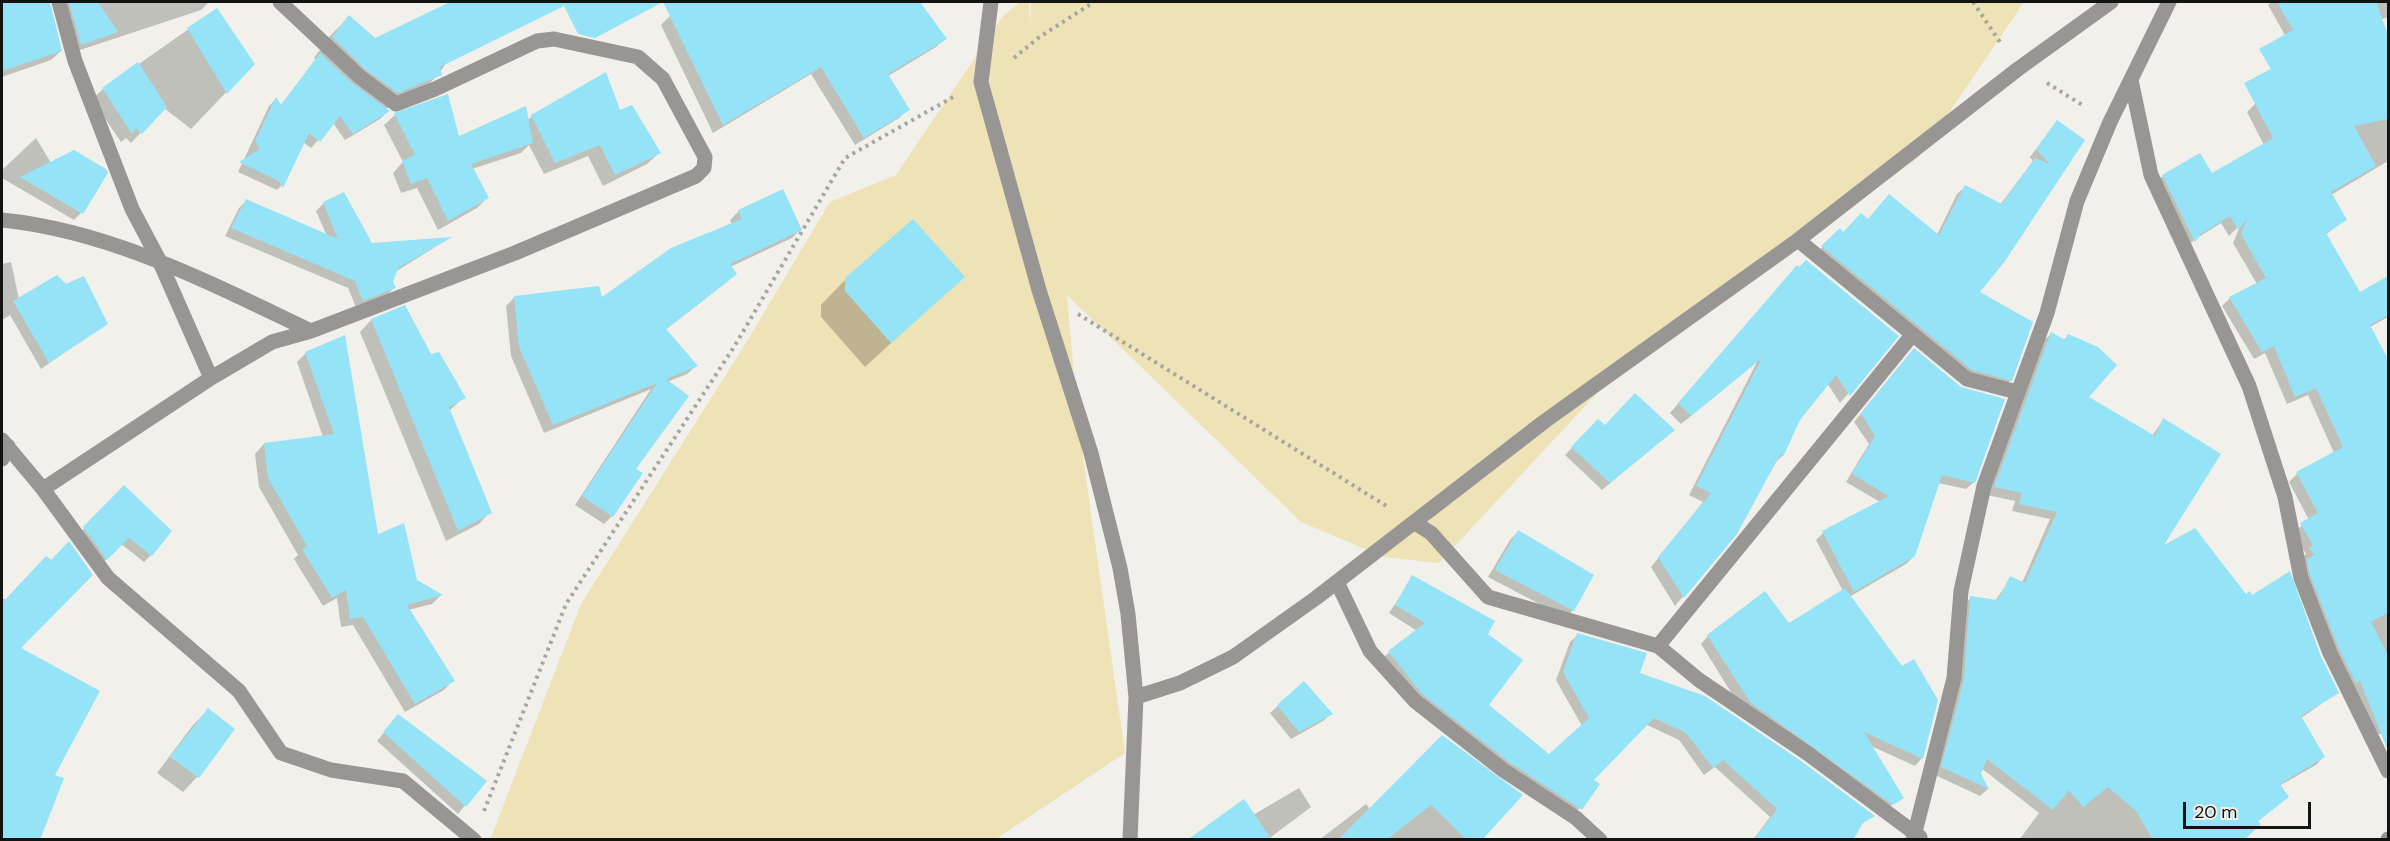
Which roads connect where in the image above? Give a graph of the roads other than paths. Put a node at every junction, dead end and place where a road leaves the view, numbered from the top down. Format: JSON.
{"nodes":[{"id":1,"x":59,"y":2,"type":"edge"},
{"id":2,"x":280,"y":2,"type":"edge"},
{"id":3,"x":991,"y":2,"type":"edge"},
{"id":4,"x":2111,"y":2,"type":"edge"},
{"id":5,"x":2169,"y":2,"type":"edge"},
{"id":6,"x":2131,"y":80,"type":"junction"},
{"id":7,"x":2,"y":220,"type":"edge"},
{"id":8,"x":1798,"y":240,"type":"junction"},
{"id":9,"x":159,"y":260,"type":"junction"},
{"id":10,"x":311,"y":331,"type":"junction"},
{"id":11,"x":1913,"y":334,"type":"junction"},
{"id":12,"x":211,"y":378,"type":"junction"},
{"id":13,"x":2017,"y":393,"type":"junction"},
{"id":14,"x":4,"y":448,"type":"edge"},
{"id":15,"x":44,"y":489,"type":"junction"},
{"id":16,"x":1415,"y":523,"type":"junction"},
{"id":17,"x":1337,"y":582,"type":"junction"},
{"id":18,"x":1658,"y":646,"type":"junction"},
{"id":19,"x":1136,"y":697,"type":"junction"},
{"id":20,"x":2388,"y":771,"type":"edge"},
{"id":21,"x":1918,"y":837,"type":"edge"},
{"id":22,"x":473,"y":839,"type":"edge"},
{"id":23,"x":1130,"y":840,"type":"edge"},
{"id":24,"x":1600,"y":840,"type":"edge"}],
"edges":[{"from":1,"to":9,"type":"street"},
{"from":2,"to":10,"type":"street"},
{"from":3,"to":19,"type":"street"},
{"from":4,"to":8,"type":"street"},
{"from":5,"to":6,"type":"street"},
{"from":6,"to":13,"type":"street"},
{"from":6,"to":20,"type":"street"},
{"from":7,"to":9,"type":"street"},
{"from":8,"to":11,"type":"street"},
{"from":8,"to":16,"type":"street"},
{"from":9,"to":10,"type":"street"},
{"from":9,"to":12,"type":"street"},
{"from":10,"to":12,"type":"street"},
{"from":11,"to":13,"type":"street"},
{"from":11,"to":18,"type":"street"},
{"from":12,"to":15,"type":"street"},
{"from":13,"to":21,"type":"street"},
{"from":14,"to":15,"type":"street"},
{"from":15,"to":22,"type":"street"},
{"from":16,"to":17,"type":"street"},
{"from":16,"to":18,"type":"street"},
{"from":17,"to":19,"type":"street"},
{"from":17,"to":24,"type":"street"},
{"from":18,"to":21,"type":"street"},
{"from":19,"to":23,"type":"street"}]}
